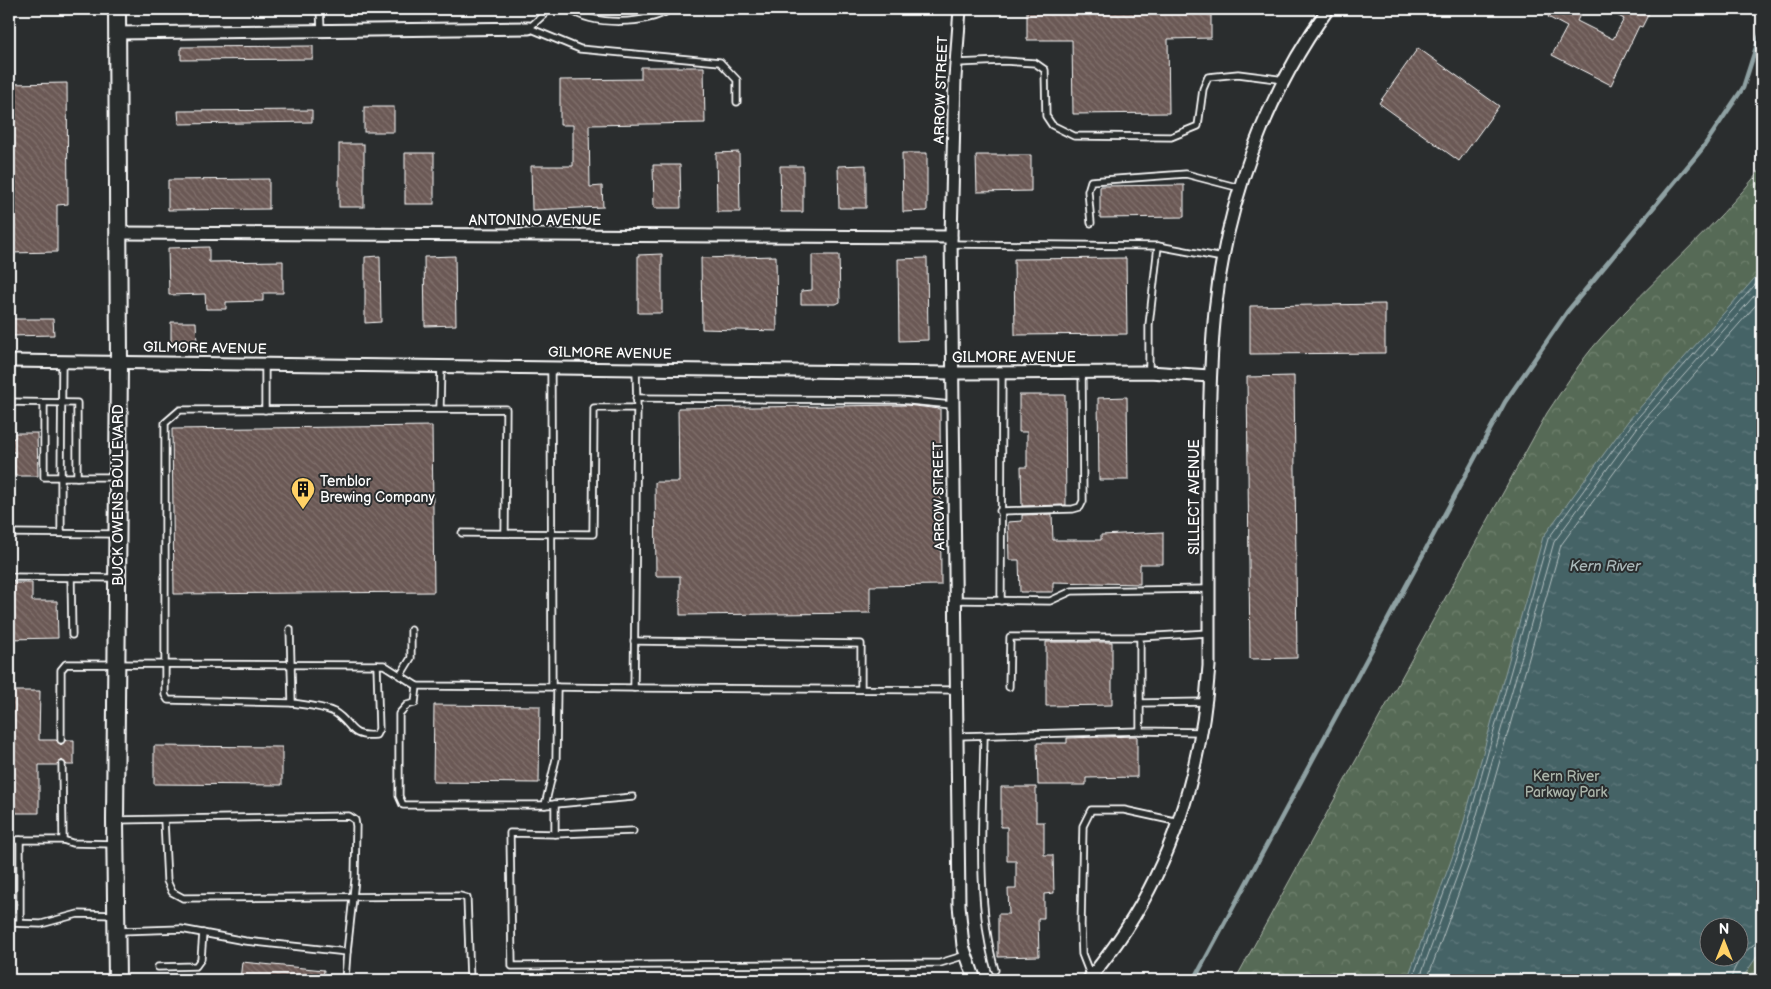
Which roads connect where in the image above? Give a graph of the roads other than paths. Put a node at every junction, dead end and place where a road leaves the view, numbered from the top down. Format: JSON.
{"nodes":[{"id":1,"x":118,"y":9,"type":"edge"},
{"id":2,"x":320,"y":9,"type":"edge"},
{"id":3,"x":550,"y":9,"type":"edge"},
{"id":4,"x":570,"y":9,"type":"edge"},
{"id":5,"x":670,"y":9,"type":"edge"},
{"id":6,"x":960,"y":9,"type":"edge"},
{"id":7,"x":1328,"y":9,"type":"edge"},
{"id":8,"x":543,"y":12,"type":"edge"},
{"id":9,"x":529,"y":28,"type":"junction"},
{"id":10,"x":321,"y":30,"type":"junction"},
{"id":11,"x":118,"y":33,"type":"junction"},
{"id":12,"x":956,"y":63,"type":"junction"},
{"id":13,"x":1285,"y":80,"type":"junction"},
{"id":14,"x":737,"y":102,"type":"dead end"},
{"id":15,"x":1240,"y":188,"type":"junction"},
{"id":16,"x":1091,"y":223,"type":"dead end"},
{"id":17,"x":119,"y":233,"type":"junction"},
{"id":18,"x":951,"y":241,"type":"junction"},
{"id":19,"x":1158,"y":246,"type":"junction"},
{"id":20,"x":1223,"y":258,"type":"junction"},
{"id":21,"x":9,"y":361,"type":"edge"},
{"id":22,"x":62,"y":361,"type":"junction"},
{"id":23,"x":119,"y":362,"type":"junction"},
{"id":24,"x":265,"y":364,"type":"junction"},
{"id":25,"x":441,"y":366,"type":"junction"},
{"id":26,"x":551,"y":368,"type":"junction"},
{"id":27,"x":636,"y":369,"type":"junction"},
{"id":28,"x":1002,"y":371,"type":"junction"},
{"id":29,"x":1082,"y":372,"type":"junction"},
{"id":30,"x":1149,"y":372,"type":"junction"},
{"id":31,"x":952,"y":373,"type":"junction"},
{"id":32,"x":1210,"y":376,"type":"junction"},
{"id":33,"x":636,"y":398,"type":"junction"},
{"id":34,"x":9,"y":402,"type":"edge"},
{"id":35,"x":44,"y":403,"type":"junction"},
{"id":36,"x":62,"y":403,"type":"junction"},
{"id":37,"x":952,"y":405,"type":"junction"},
{"id":38,"x":440,"y":408,"type":"junction"},
{"id":39,"x":637,"y":408,"type":"junction"},
{"id":40,"x":265,"y":410,"type":"junction"},
{"id":41,"x":61,"y":477,"type":"junction"},
{"id":42,"x":77,"y":477,"type":"junction"},
{"id":43,"x":118,"y":478,"type":"junction"},
{"id":44,"x":1000,"y":511,"type":"junction"},
{"id":45,"x":462,"y":532,"type":"dead end"},
{"id":46,"x":9,"y":533,"type":"edge"},
{"id":47,"x":61,"y":533,"type":"junction"},
{"id":48,"x":506,"y":533,"type":"junction"},
{"id":49,"x":118,"y":534,"type":"junction"},
{"id":50,"x":552,"y":534,"type":"junction"},
{"id":51,"x":9,"y":577,"type":"edge"},
{"id":52,"x":72,"y":577,"type":"junction"},
{"id":53,"x":117,"y":578,"type":"junction"},
{"id":54,"x":1209,"y":589,"type":"junction"},
{"id":55,"x":956,"y":600,"type":"junction"},
{"id":56,"x":1001,"y":601,"type":"junction"},
{"id":57,"x":290,"y":629,"type":"dead end"},
{"id":58,"x":410,"y":630,"type":"dead end"},
{"id":59,"x":1209,"y":632,"type":"junction"},
{"id":60,"x":72,"y":635,"type":"dead end"},
{"id":61,"x":1140,"y":637,"type":"junction"},
{"id":62,"x":634,"y":642,"type":"junction"},
{"id":63,"x":116,"y":664,"type":"junction"},
{"id":64,"x":165,"y":664,"type":"junction"},
{"id":65,"x":290,"y":665,"type":"junction"},
{"id":66,"x":377,"y":665,"type":"junction"},
{"id":67,"x":400,"y":676,"type":"junction"},
{"id":68,"x":417,"y":686,"type":"junction"},
{"id":69,"x":554,"y":687,"type":"junction"},
{"id":70,"x":1009,"y":687,"type":"dead end"},
{"id":71,"x":634,"y":688,"type":"junction"},
{"id":72,"x":861,"y":689,"type":"junction"},
{"id":73,"x":958,"y":690,"type":"junction"},
{"id":74,"x":1206,"y":702,"type":"junction"},
{"id":75,"x":292,"y":703,"type":"junction"},
{"id":76,"x":1140,"y":703,"type":"junction"},
{"id":77,"x":1140,"y":731,"type":"junction"},
{"id":78,"x":1202,"y":732,"type":"junction"},
{"id":79,"x":958,"y":736,"type":"junction"},
{"id":80,"x":984,"y":736,"type":"junction"},
{"id":81,"x":61,"y":740,"type":"dead end"},
{"id":82,"x":62,"y":765,"type":"dead end"},
{"id":83,"x":633,"y":797,"type":"dead end"},
{"id":84,"x":555,"y":804,"type":"junction"},
{"id":85,"x":545,"y":805,"type":"junction"},
{"id":86,"x":115,"y":820,"type":"junction"},
{"id":87,"x":164,"y":820,"type":"junction"},
{"id":88,"x":1179,"y":822,"type":"junction"},
{"id":89,"x":633,"y":831,"type":"dead end"},
{"id":90,"x":555,"y":834,"type":"junction"},
{"id":91,"x":9,"y":840,"type":"edge"},
{"id":92,"x":20,"y":840,"type":"junction"},
{"id":93,"x":63,"y":840,"type":"junction"},
{"id":94,"x":115,"y":844,"type":"junction"},
{"id":95,"x":353,"y":897,"type":"junction"},
{"id":96,"x":9,"y":923,"type":"edge"},
{"id":97,"x":20,"y":923,"type":"junction"},
{"id":98,"x":116,"y":923,"type":"junction"},
{"id":99,"x":203,"y":934,"type":"junction"},
{"id":100,"x":347,"y":952,"type":"junction"},
{"id":101,"x":966,"y":955,"type":"junction"},
{"id":102,"x":158,"y":967,"type":"dead end"},
{"id":103,"x":995,"y":970,"type":"dead end"},
{"id":104,"x":1090,"y":978,"type":"edge"},
{"id":105,"x":117,"y":980,"type":"edge"},
{"id":106,"x":345,"y":980,"type":"edge"},
{"id":107,"x":470,"y":980,"type":"edge"},
{"id":108,"x":975,"y":980,"type":"edge"}],
"edges":[{"from":1,"to":11,"type":"main road","name":"BUCK OWENS BOULEVARD"},
{"from":2,"to":10,"type":"lane"},
{"from":3,"to":8,"type":"lane"},
{"from":4,"to":5,"type":"lane"},
{"from":6,"to":12,"type":"street","name":"ARROW STREET"},
{"from":7,"to":13,"type":"street","name":"SILLECT AVENUE"},
{"from":8,"to":9,"type":"lane"},
{"from":9,"to":10,"type":"street"},
{"from":9,"to":14,"type":"lane"},
{"from":10,"to":11,"type":"street"},
{"from":11,"to":17,"type":"main road","name":"BUCK OWENS BOULEVARD"},
{"from":12,"to":13,"type":"lane"},
{"from":12,"to":18,"type":"street","name":"ARROW STREET"},
{"from":13,"to":15,"type":"street","name":"SILLECT AVENUE"},
{"from":15,"to":16,"type":"lane"},
{"from":15,"to":20,"type":"street","name":"SILLECT AVENUE"},
{"from":17,"to":18,"type":"street","name":"ANTONINO AVENUE"},
{"from":17,"to":23,"type":"main road","name":"BUCK OWENS BOULEVARD"},
{"from":18,"to":19,"type":"lane"},
{"from":18,"to":31,"type":"street","name":"ARROW STREET"},
{"from":19,"to":20,"type":"lane"},
{"from":19,"to":30,"type":"lane"},
{"from":20,"to":32,"type":"street","name":"SILLECT AVENUE"},
{"from":21,"to":22,"type":"street","name":"GILMORE AVENUE"},
{"from":22,"to":23,"type":"street","name":"GILMORE AVENUE"},
{"from":22,"to":36,"type":"lane"},
{"from":23,"to":24,"type":"street","name":"GILMORE AVENUE"},
{"from":23,"to":43,"type":"main road","name":"BUCK OWENS BOULEVARD"},
{"from":24,"to":25,"type":"street","name":"GILMORE AVENUE"},
{"from":24,"to":40,"type":"lane"},
{"from":25,"to":26,"type":"street","name":"GILMORE AVENUE"},
{"from":25,"to":38,"type":"lane"},
{"from":26,"to":27,"type":"street","name":"GILMORE AVENUE"},
{"from":26,"to":50,"type":"lane"},
{"from":27,"to":31,"type":"street","name":"GILMORE AVENUE"},
{"from":27,"to":33,"type":"lane"},
{"from":28,"to":29,"type":"street","name":"GILMORE AVENUE"},
{"from":28,"to":31,"type":"street","name":"GILMORE AVENUE"},
{"from":28,"to":44,"type":"lane"},
{"from":29,"to":30,"type":"street","name":"GILMORE AVENUE"},
{"from":29,"to":44,"type":"lane"},
{"from":30,"to":32,"type":"street","name":"GILMORE AVENUE"},
{"from":31,"to":37,"type":"street","name":"ARROW STREET"},
{"from":32,"to":54,"type":"street","name":"SILLECT AVENUE"},
{"from":33,"to":37,"type":"lane"},
{"from":33,"to":39,"type":"lane"},
{"from":34,"to":35,"type":"lane"},
{"from":35,"to":36,"type":"lane"},
{"from":35,"to":41,"type":"lane"},
{"from":36,"to":41,"type":"lane"},
{"from":36,"to":42,"type":"lane"},
{"from":37,"to":55,"type":"street","name":"ARROW STREET"},
{"from":38,"to":40,"type":"lane"},
{"from":38,"to":48,"type":"lane"},
{"from":39,"to":50,"type":"lane"},
{"from":39,"to":62,"type":"lane"},
{"from":40,"to":64,"type":"lane"},
{"from":41,"to":42,"type":"lane"},
{"from":41,"to":47,"type":"lane"},
{"from":42,"to":43,"type":"lane"},
{"from":43,"to":49,"type":"main road","name":"BUCK OWENS BOULEVARD"},
{"from":44,"to":56,"type":"lane"},
{"from":45,"to":48,"type":"lane"},
{"from":46,"to":47,"type":"lane"},
{"from":47,"to":49,"type":"lane"},
{"from":48,"to":50,"type":"lane"},
{"from":49,"to":53,"type":"main road","name":"BUCK OWENS BOULEVARD"},
{"from":50,"to":69,"type":"lane"},
{"from":51,"to":52,"type":"lane"},
{"from":52,"to":53,"type":"lane"},
{"from":52,"to":60,"type":"lane"},
{"from":53,"to":63,"type":"main road","name":"BUCK OWENS BOULEVARD"},
{"from":54,"to":56,"type":"lane"},
{"from":54,"to":59,"type":"street","name":"SILLECT AVENUE"},
{"from":55,"to":56,"type":"lane"},
{"from":55,"to":73,"type":"street","name":"ARROW STREET"},
{"from":57,"to":65,"type":"lane"},
{"from":58,"to":67,"type":"lane"},
{"from":59,"to":61,"type":"lane"},
{"from":59,"to":74,"type":"street","name":"SILLECT AVENUE"},
{"from":61,"to":70,"type":"lane"},
{"from":61,"to":76,"type":"lane"},
{"from":62,"to":71,"type":"lane"},
{"from":62,"to":72,"type":"lane"},
{"from":63,"to":64,"type":"lane"},
{"from":63,"to":81,"type":"lane"},
{"from":63,"to":86,"type":"main road","name":"BUCK OWENS BOULEVARD"},
{"from":64,"to":65,"type":"lane"},
{"from":64,"to":75,"type":"lane"},
{"from":65,"to":66,"type":"lane"},
{"from":65,"to":75,"type":"lane"},
{"from":66,"to":67,"type":"lane"},
{"from":66,"to":75,"type":"lane"},
{"from":67,"to":68,"type":"lane"},
{"from":68,"to":69,"type":"lane"},
{"from":68,"to":85,"type":"lane"},
{"from":69,"to":71,"type":"lane"},
{"from":69,"to":85,"type":"lane"},
{"from":71,"to":72,"type":"lane"},
{"from":72,"to":73,"type":"lane"},
{"from":73,"to":79,"type":"street","name":"ARROW STREET"},
{"from":74,"to":76,"type":"lane"},
{"from":74,"to":78,"type":"street","name":"SILLECT AVENUE"},
{"from":76,"to":77,"type":"lane"},
{"from":77,"to":78,"type":"lane"},
{"from":77,"to":80,"type":"lane"},
{"from":78,"to":88,"type":"street","name":"SILLECT AVENUE"},
{"from":79,"to":80,"type":"lane"},
{"from":79,"to":101,"type":"street","name":"ARROW STREET"},
{"from":80,"to":103,"type":"lane"},
{"from":82,"to":93,"type":"lane"},
{"from":83,"to":84,"type":"lane"},
{"from":84,"to":85,"type":"lane"},
{"from":84,"to":90,"type":"lane"},
{"from":86,"to":87,"type":"lane"},
{"from":86,"to":94,"type":"main road","name":"BUCK OWENS BOULEVARD"},
{"from":87,"to":95,"type":"lane"},
{"from":87,"to":95,"type":"lane"},
{"from":88,"to":104,"type":"street","name":"SILLECT AVENUE"},
{"from":88,"to":104,"type":"lane"},
{"from":89,"to":90,"type":"lane"},
{"from":90,"to":101,"type":"lane"},
{"from":91,"to":92,"type":"lane"},
{"from":92,"to":93,"type":"lane"},
{"from":92,"to":97,"type":"lane"},
{"from":93,"to":94,"type":"lane"},
{"from":94,"to":98,"type":"main road","name":"BUCK OWENS BOULEVARD"},
{"from":95,"to":100,"type":"lane"},
{"from":95,"to":107,"type":"lane"},
{"from":96,"to":97,"type":"lane"},
{"from":97,"to":98,"type":"lane"},
{"from":98,"to":99,"type":"lane"},
{"from":98,"to":105,"type":"main road","name":"BUCK OWENS BOULEVARD"},
{"from":99,"to":100,"type":"lane"},
{"from":99,"to":102,"type":"lane"},
{"from":100,"to":106,"type":"lane"},
{"from":101,"to":108,"type":"street","name":"ARROW STREET"}]}
